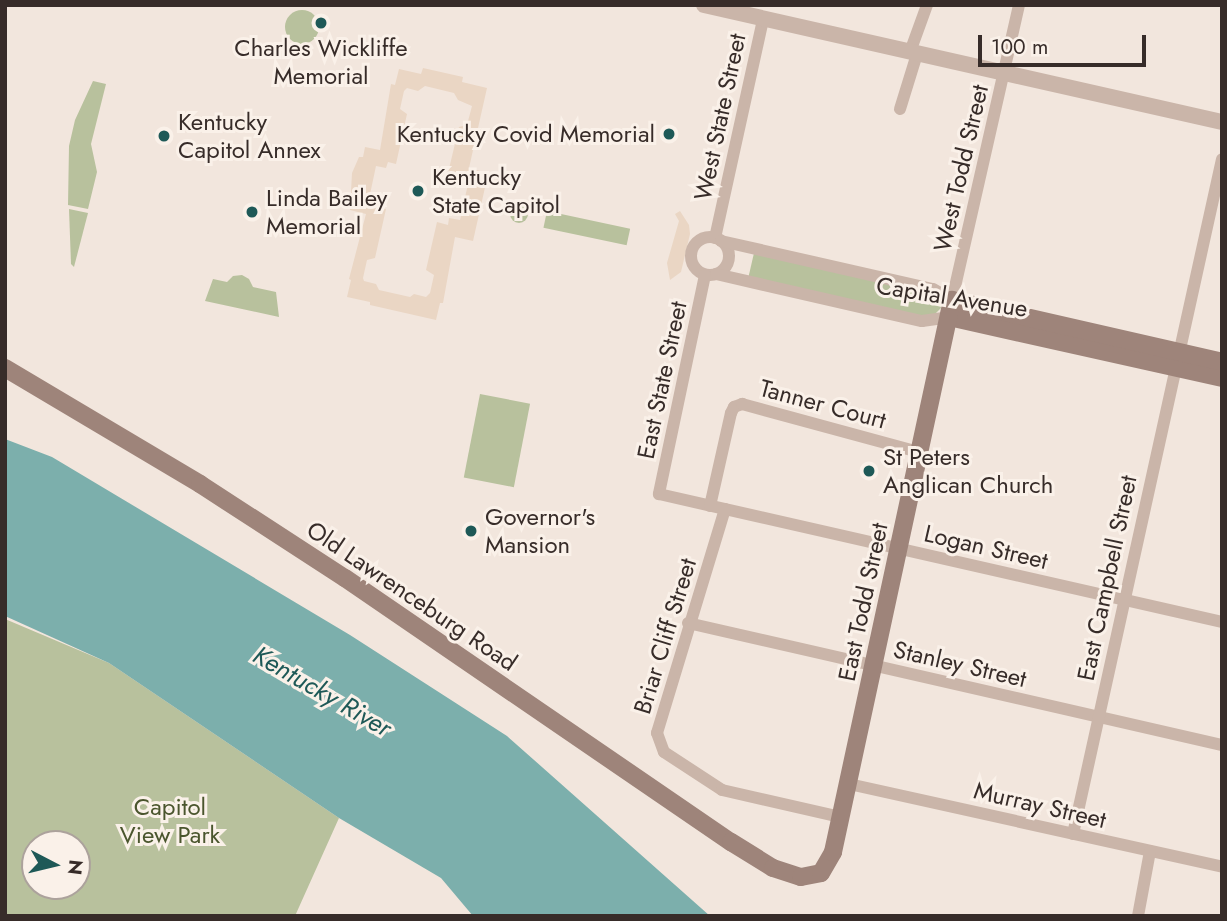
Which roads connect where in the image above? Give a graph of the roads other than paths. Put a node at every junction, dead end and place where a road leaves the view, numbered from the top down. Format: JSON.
{"nodes":[{"id":1,"x":704,"y":5,"type":"edge"},
{"id":2,"x":927,"y":5,"type":"edge"},
{"id":3,"x":1020,"y":5,"type":"edge"},
{"id":4,"x":754,"y":13,"type":"edge"},
{"id":5,"x":914,"y":53,"type":"junction"},
{"id":6,"x":1004,"y":73,"type":"junction"},
{"id":7,"x":900,"y":108,"type":"dead end"},
{"id":8,"x":1222,"y":122,"type":"edge"},
{"id":9,"x":1222,"y":159,"type":"edge"},
{"id":10,"x":718,"y":240,"type":"junction"},
{"id":11,"x":711,"y":274,"type":"junction"},
{"id":12,"x":950,"y":308,"type":"junction"},
{"id":13,"x":1176,"y":360,"type":"junction"},
{"id":14,"x":1222,"y":362,"type":"edge"},
{"id":15,"x":5,"y":368,"type":"edge"},
{"id":16,"x":1222,"y":378,"type":"edge"},
{"id":17,"x":919,"y":452,"type":"junction"},
{"id":18,"x":659,"y":494,"type":"joint"},
{"id":19,"x":710,"y":506,"type":"junction"},
{"id":20,"x":725,"y":509,"type":"junction"},
{"id":21,"x":899,"y":549,"type":"junction"},
{"id":22,"x":1124,"y":600,"type":"junction"},
{"id":23,"x":1222,"y":622,"type":"edge"},
{"id":24,"x":688,"y":624,"type":"junction"},
{"id":25,"x":875,"y":666,"type":"junction"},
{"id":26,"x":1098,"y":716,"type":"junction"},
{"id":27,"x":1222,"y":745,"type":"edge"},
{"id":28,"x":849,"y":784,"type":"junction"},
{"id":29,"x":841,"y":817,"type":"junction"},
{"id":30,"x":1073,"y":834,"type":"junction"},
{"id":31,"x":1150,"y":851,"type":"junction"},
{"id":32,"x":1222,"y":867,"type":"edge"},
{"id":33,"x":785,"y":873,"type":"joint"},
{"id":34,"x":1138,"y":916,"type":"edge"}],
"edges":[{"from":1,"to":4,"type":"street"},
{"from":2,"to":5,"type":"street"},
{"from":3,"to":6,"type":"street","name":"West Todd Street"},
{"from":4,"to":5,"type":"street"},
{"from":4,"to":10,"type":"street","name":"West State Street"},
{"from":5,"to":6,"type":"street"},
{"from":5,"to":7,"type":"street"},
{"from":6,"to":8,"type":"street"},
{"from":6,"to":12,"type":"street","name":"West Todd Street"},
{"from":9,"to":13,"type":"street","name":"East Campbell Street"},
{"from":10,"to":11,"type":"street"},
{"from":10,"to":11,"type":"street"},
{"from":10,"to":12,"type":"street","name":"Capital Avenue"},
{"from":11,"to":12,"type":"street","name":"Capital Avenue"},
{"from":11,"to":18,"type":"street","name":"East State Street"},
{"from":12,"to":13,"type":"main road","name":"Capital Avenue"},
{"from":12,"to":17,"type":"main road","name":"East Todd Street"},
{"from":13,"to":14,"type":"main road","name":"Capital Avenue"},
{"from":13,"to":16,"type":"main road","name":"Capital Avenue"},
{"from":13,"to":22,"type":"street","name":"East Campbell Street"},
{"from":15,"to":33,"type":"main road","name":"Old Lawrenceburg Road"},
{"from":17,"to":19,"type":"street","name":"Tanner Court"},
{"from":17,"to":21,"type":"main road","name":"East Todd Street"},
{"from":18,"to":19,"type":"street","name":"Logan Street"},
{"from":19,"to":20,"type":"street","name":"Logan Street"},
{"from":20,"to":21,"type":"street","name":"Logan Street"},
{"from":20,"to":24,"type":"street","name":"Briar Cliff Street"},
{"from":21,"to":22,"type":"street","name":"Logan Street"},
{"from":21,"to":25,"type":"main road","name":"East Todd Street"},
{"from":22,"to":23,"type":"street","name":"Logan Street"},
{"from":22,"to":26,"type":"street","name":"East Campbell Street"},
{"from":24,"to":25,"type":"street","name":"Stanley Street"},
{"from":24,"to":29,"type":"street","name":"Briar Cliff Street"},
{"from":25,"to":26,"type":"street","name":"Stanley Street"},
{"from":25,"to":28,"type":"main road","name":"East Todd Street"},
{"from":26,"to":27,"type":"street","name":"Stanley Street"},
{"from":26,"to":30,"type":"street","name":"East Campbell Street"},
{"from":28,"to":29,"type":"main road","name":"East Todd Street"},
{"from":28,"to":30,"type":"street","name":"Murray Street"},
{"from":29,"to":33,"type":"main road","name":"East Todd Street"},
{"from":30,"to":31,"type":"street","name":"Murray Street"},
{"from":31,"to":32,"type":"street","name":"Murray Street"},
{"from":31,"to":34,"type":"street"}]}
